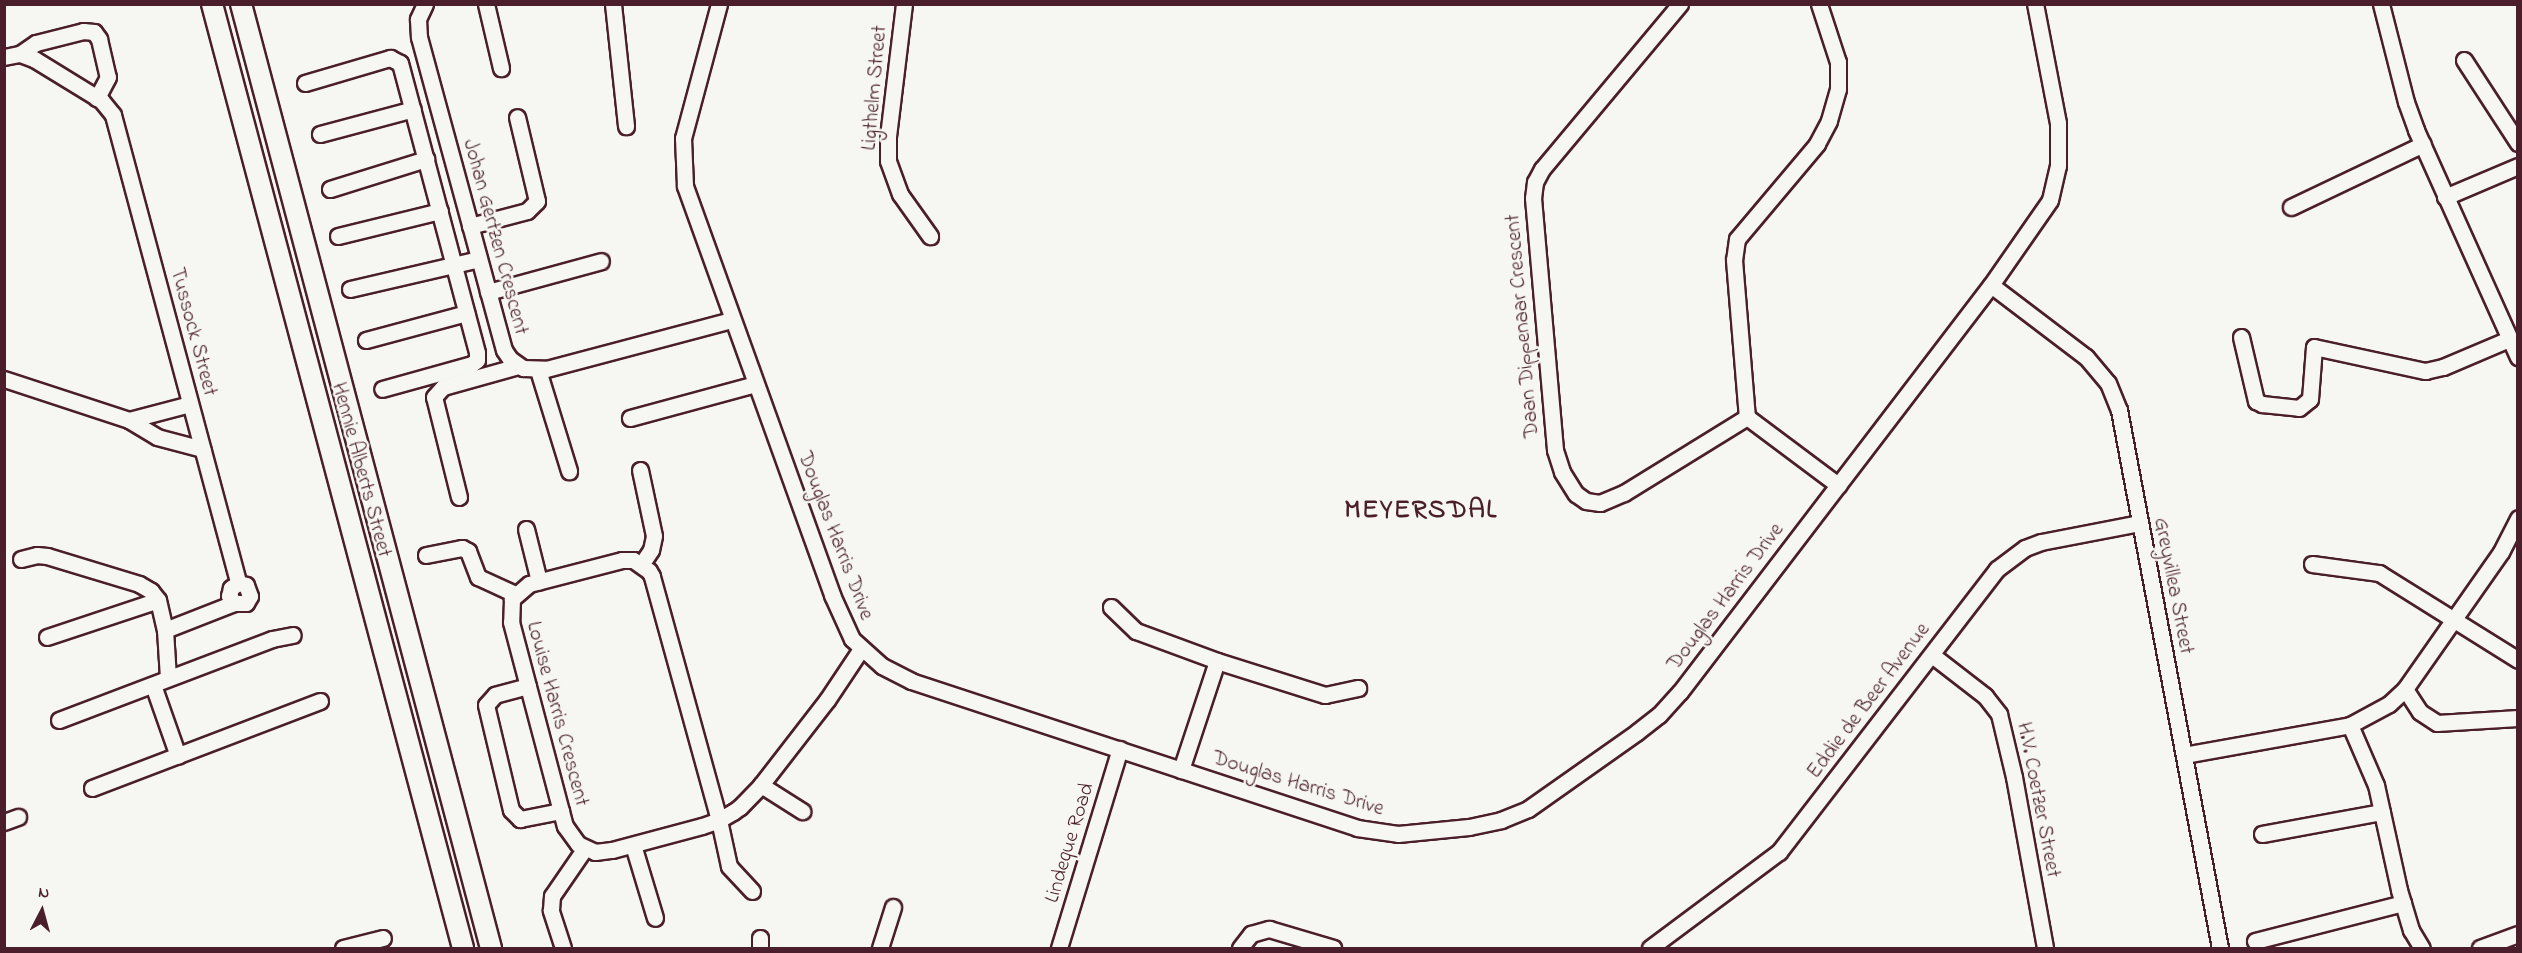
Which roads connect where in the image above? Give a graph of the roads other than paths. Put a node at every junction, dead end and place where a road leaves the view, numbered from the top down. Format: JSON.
{"nodes":[{"id":1,"x":212,"y":4,"type":"edge"},
{"id":2,"x":241,"y":4,"type":"edge"},
{"id":3,"x":486,"y":4,"type":"edge"},
{"id":4,"x":613,"y":4,"type":"edge"},
{"id":5,"x":719,"y":4,"type":"edge"},
{"id":6,"x":904,"y":4,"type":"edge"},
{"id":7,"x":1680,"y":4,"type":"edge"},
{"id":8,"x":1819,"y":4,"type":"edge"},
{"id":9,"x":2035,"y":4,"type":"edge"},
{"id":10,"x":2381,"y":4,"type":"edge"},
{"id":11,"x":422,"y":6,"type":"edge"},
{"id":12,"x":12,"y":55,"type":"edge"},
{"id":13,"x":2464,"y":60,"type":"dead end"},
{"id":14,"x":501,"y":68,"type":"dead end"},
{"id":15,"x":305,"y":83,"type":"dead end"},
{"id":16,"x":97,"y":98,"type":"junction"},
{"id":17,"x":413,"y":109,"type":"junction"},
{"id":18,"x":518,"y":117,"type":"dead end"},
{"id":19,"x":626,"y":126,"type":"dead end"},
{"id":20,"x":320,"y":134,"type":"dead end"},
{"id":21,"x":2517,"y":143,"type":"edge"},
{"id":22,"x":2423,"y":144,"type":"junction"},
{"id":23,"x":426,"y":159,"type":"junction"},
{"id":24,"x":2517,"y":166,"type":"edge"},
{"id":25,"x":330,"y":189,"type":"dead end"},
{"id":26,"x":2445,"y":197,"type":"junction"},
{"id":27,"x":2291,"y":207,"type":"dead end"},
{"id":28,"x":440,"y":211,"type":"junction"},
{"id":29,"x":470,"y":226,"type":"junction"},
{"id":30,"x":338,"y":236,"type":"dead end"},
{"id":31,"x":930,"y":236,"type":"dead end"},
{"id":32,"x":479,"y":259,"type":"junction"},
{"id":33,"x":601,"y":261,"type":"dead end"},
{"id":34,"x":453,"y":263,"type":"junction"},
{"id":35,"x":1991,"y":285,"type":"junction"},
{"id":36,"x":350,"y":289,"type":"dead end"},
{"id":37,"x":488,"y":292,"type":"junction"},
{"id":38,"x":466,"y":313,"type":"junction"},
{"id":39,"x":732,"y":320,"type":"junction"},
{"id":40,"x":2241,"y":337,"type":"dead end"},
{"id":41,"x":2509,"y":339,"type":"junction"},
{"id":42,"x":366,"y":340,"type":"dead end"},
{"id":43,"x":2517,"y":357,"type":"edge"},
{"id":44,"x":518,"y":366,"type":"junction"},
{"id":45,"x":538,"y":370,"type":"junction"},
{"id":46,"x":4,"y":379,"type":"edge"},
{"id":47,"x":755,"y":384,"type":"junction"},
{"id":48,"x":382,"y":389,"type":"dead end"},
{"id":49,"x":190,"y":404,"type":"junction"},
{"id":50,"x":1747,"y":417,"type":"junction"},
{"id":51,"x":630,"y":418,"type":"dead end"},
{"id":52,"x":129,"y":420,"type":"junction"},
{"id":53,"x":202,"y":449,"type":"junction"},
{"id":54,"x":640,"y":470,"type":"dead end"},
{"id":55,"x":569,"y":471,"type":"dead end"},
{"id":56,"x":1838,"y":485,"type":"junction"},
{"id":57,"x":459,"y":497,"type":"dead end"},
{"id":58,"x":2517,"y":518,"type":"edge"},
{"id":59,"x":2140,"y":523,"type":"junction"},
{"id":60,"x":526,"y":529,"type":"dead end"},
{"id":61,"x":426,"y":555,"type":"dead end"},
{"id":62,"x":21,"y":560,"type":"dead end"},
{"id":63,"x":2312,"y":564,"type":"dead end"},
{"id":64,"x":641,"y":565,"type":"junction"},
{"id":65,"x":539,"y":581,"type":"junction"},
{"id":66,"x":515,"y":594,"type":"junction"},
{"id":67,"x":158,"y":600,"type":"junction"},
{"id":68,"x":1112,"y":607,"type":"dead end"},
{"id":69,"x":2452,"y":618,"type":"junction"},
{"id":70,"x":165,"y":630,"type":"junction"},
{"id":71,"x":293,"y":635,"type":"dead end"},
{"id":72,"x":47,"y":637,"type":"dead end"},
{"id":73,"x":861,"y":649,"type":"junction"},
{"id":74,"x":1932,"y":655,"type":"junction"},
{"id":75,"x":2517,"y":660,"type":"edge"},
{"id":76,"x":1217,"y":661,"type":"junction"},
{"id":77,"x":168,"y":678,"type":"junction"},
{"id":78,"x":153,"y":685,"type":"junction"},
{"id":79,"x":528,"y":687,"type":"junction"},
{"id":80,"x":1358,"y":688,"type":"dead end"},
{"id":81,"x":2405,"y":689,"type":"junction"},
{"id":82,"x":320,"y":701,"type":"dead end"},
{"id":83,"x":2517,"y":718,"type":"edge"},
{"id":84,"x":59,"y":720,"type":"dead end"},
{"id":85,"x":2350,"y":725,"type":"junction"},
{"id":86,"x":1120,"y":749,"type":"junction"},
{"id":87,"x":2184,"y":755,"type":"junction"},
{"id":88,"x":178,"y":756,"type":"junction"},
{"id":89,"x":1181,"y":770,"type":"junction"},
{"id":90,"x":761,"y":785,"type":"junction"},
{"id":91,"x":92,"y":788,"type":"dead end"},
{"id":92,"x":561,"y":811,"type":"junction"},
{"id":93,"x":802,"y":811,"type":"dead end"},
{"id":94,"x":2382,"y":812,"type":"junction"},
{"id":95,"x":718,"y":820,"type":"junction"},
{"id":96,"x":2262,"y":834,"type":"dead end"},
{"id":97,"x":633,"y":845,"type":"junction"},
{"id":98,"x":585,"y":848,"type":"junction"},
{"id":99,"x":752,"y":891,"type":"dead end"},
{"id":100,"x":2403,"y":903,"type":"junction"},
{"id":101,"x":893,"y":907,"type":"dead end"},
{"id":102,"x":655,"y":918,"type":"dead end"},
{"id":103,"x":2517,"y":934,"type":"edge"},
{"id":104,"x":383,"y":938,"type":"dead end"},
{"id":105,"x":2255,"y":940,"type":"dead end"},
{"id":106,"x":343,"y":948,"type":"edge"},
{"id":107,"x":463,"y":948,"type":"edge"},
{"id":108,"x":490,"y":948,"type":"edge"},
{"id":109,"x":563,"y":948,"type":"edge"},
{"id":110,"x":880,"y":948,"type":"edge"},
{"id":111,"x":1059,"y":948,"type":"edge"},
{"id":112,"x":1240,"y":948,"type":"edge"},
{"id":113,"x":1333,"y":948,"type":"edge"},
{"id":114,"x":1650,"y":948,"type":"edge"},
{"id":115,"x":2044,"y":948,"type":"edge"},
{"id":116,"x":2220,"y":948,"type":"edge"},
{"id":117,"x":2420,"y":948,"type":"edge"},
{"id":118,"x":2480,"y":948,"type":"edge"}],
"edges":[{"from":1,"to":107,"type":"street","name":"Hennie Alberts Street"},
{"from":2,"to":108,"type":"street","name":"Hennie Alberts Street"},
{"from":3,"to":14,"type":"street"},
{"from":4,"to":19,"type":"street"},
{"from":5,"to":39,"type":"street","name":"Douglas Harris Drive"},
{"from":6,"to":31,"type":"street","name":"Ligthelm Street"},
{"from":7,"to":50,"type":"street","name":"Daan Dippenaar Crescent"},
{"from":8,"to":50,"type":"street"},
{"from":9,"to":35,"type":"street","name":"Douglas Harris Drive"},
{"from":10,"to":22,"type":"street"},
{"from":11,"to":29,"type":"street","name":"Johan Gertzen Crescent"},
{"from":12,"to":16,"type":"street","name":"Tussock Street"},
{"from":12,"to":16,"type":"street","name":"Tussock Street"},
{"from":13,"to":21,"type":"street"},
{"from":15,"to":17,"type":"street"},
{"from":16,"to":49,"type":"street","name":"Tussock Street"},
{"from":17,"to":20,"type":"street"},
{"from":17,"to":23,"type":"street"},
{"from":18,"to":29,"type":"street"},
{"from":22,"to":26,"type":"street"},
{"from":22,"to":27,"type":"street"},
{"from":23,"to":25,"type":"street"},
{"from":23,"to":28,"type":"street"},
{"from":24,"to":26,"type":"street"},
{"from":26,"to":41,"type":"street"},
{"from":28,"to":30,"type":"street"},
{"from":28,"to":34,"type":"street"},
{"from":29,"to":32,"type":"street","name":"Johan Gertzen Crescent"},
{"from":32,"to":34,"type":"street"},
{"from":32,"to":37,"type":"street","name":"Johan Gertzen Crescent"},
{"from":33,"to":37,"type":"street"},
{"from":34,"to":36,"type":"street"},
{"from":34,"to":38,"type":"street"},
{"from":35,"to":56,"type":"street","name":"Douglas Harris Drive"},
{"from":35,"to":59,"type":"street","name":"Greyvillea Street"},
{"from":37,"to":44,"type":"street","name":"Johan Gertzen Crescent"},
{"from":38,"to":42,"type":"street"},
{"from":38,"to":48,"type":"street"},
{"from":39,"to":45,"type":"street","name":"Johan Gertzen Crescent"},
{"from":39,"to":47,"type":"street","name":"Douglas Harris Drive"},
{"from":40,"to":41,"type":"street"},
{"from":41,"to":43,"type":"street"},
{"from":44,"to":45,"type":"street","name":"Johan Gertzen Crescent"},
{"from":44,"to":57,"type":"street"},
{"from":45,"to":55,"type":"street"},
{"from":46,"to":52,"type":"street"},
{"from":47,"to":51,"type":"street"},
{"from":47,"to":73,"type":"street","name":"Douglas Harris Drive"},
{"from":49,"to":52,"type":"street"},
{"from":49,"to":53,"type":"street","name":"Tussock Street"},
{"from":50,"to":56,"type":"street"},
{"from":52,"to":53,"type":"street"},
{"from":53,"to":70,"type":"street","name":"Tussock Street"},
{"from":54,"to":64,"type":"street"},
{"from":56,"to":89,"type":"street","name":"Douglas Harris Drive"},
{"from":58,"to":69,"type":"street"},
{"from":59,"to":74,"type":"street","name":"Eddie de Beer Avenue"},
{"from":59,"to":87,"type":"street","name":"Greyvillea Street"},
{"from":60,"to":65,"type":"street"},
{"from":61,"to":66,"type":"street"},
{"from":62,"to":67,"type":"street"},
{"from":63,"to":69,"type":"street"},
{"from":64,"to":65,"type":"street"},
{"from":64,"to":95,"type":"street"},
{"from":65,"to":66,"type":"street"},
{"from":66,"to":79,"type":"street","name":"Louise Harris Crescent"},
{"from":67,"to":70,"type":"street"},
{"from":67,"to":72,"type":"street"},
{"from":68,"to":76,"type":"street"},
{"from":69,"to":75,"type":"street"},
{"from":69,"to":81,"type":"street"},
{"from":70,"to":77,"type":"street"},
{"from":71,"to":77,"type":"street"},
{"from":73,"to":86,"type":"street","name":"Douglas Harris Drive"},
{"from":73,"to":90,"type":"street"},
{"from":74,"to":114,"type":"street","name":"Eddie de Beer Avenue"},
{"from":74,"to":115,"type":"street","name":"H.V. Coetzer Street"},
{"from":76,"to":80,"type":"street"},
{"from":76,"to":89,"type":"street"},
{"from":77,"to":78,"type":"street"},
{"from":78,"to":84,"type":"street"},
{"from":78,"to":88,"type":"street"},
{"from":79,"to":92,"type":"street","name":"Louise Harris Crescent"},
{"from":79,"to":92,"type":"street"},
{"from":81,"to":83,"type":"street"},
{"from":81,"to":85,"type":"street"},
{"from":82,"to":88,"type":"street"},
{"from":85,"to":87,"type":"street"},
{"from":85,"to":94,"type":"street"},
{"from":86,"to":89,"type":"street","name":"Douglas Harris Drive"},
{"from":86,"to":111,"type":"street","name":"Lindeque Road"},
{"from":87,"to":116,"type":"street","name":"Greyvillea Street"},
{"from":88,"to":91,"type":"street"},
{"from":90,"to":93,"type":"street"},
{"from":90,"to":95,"type":"street"},
{"from":92,"to":98,"type":"street","name":"Louise Harris Crescent"},
{"from":94,"to":96,"type":"street"},
{"from":94,"to":100,"type":"street"},
{"from":95,"to":97,"type":"street"},
{"from":95,"to":99,"type":"street"},
{"from":97,"to":98,"type":"street"},
{"from":97,"to":102,"type":"street"},
{"from":98,"to":109,"type":"street"},
{"from":100,"to":105,"type":"street"},
{"from":100,"to":117,"type":"street"},
{"from":101,"to":110,"type":"street"},
{"from":103,"to":118,"type":"street"},
{"from":104,"to":106,"type":"street"},
{"from":112,"to":113,"type":"street"}]}
